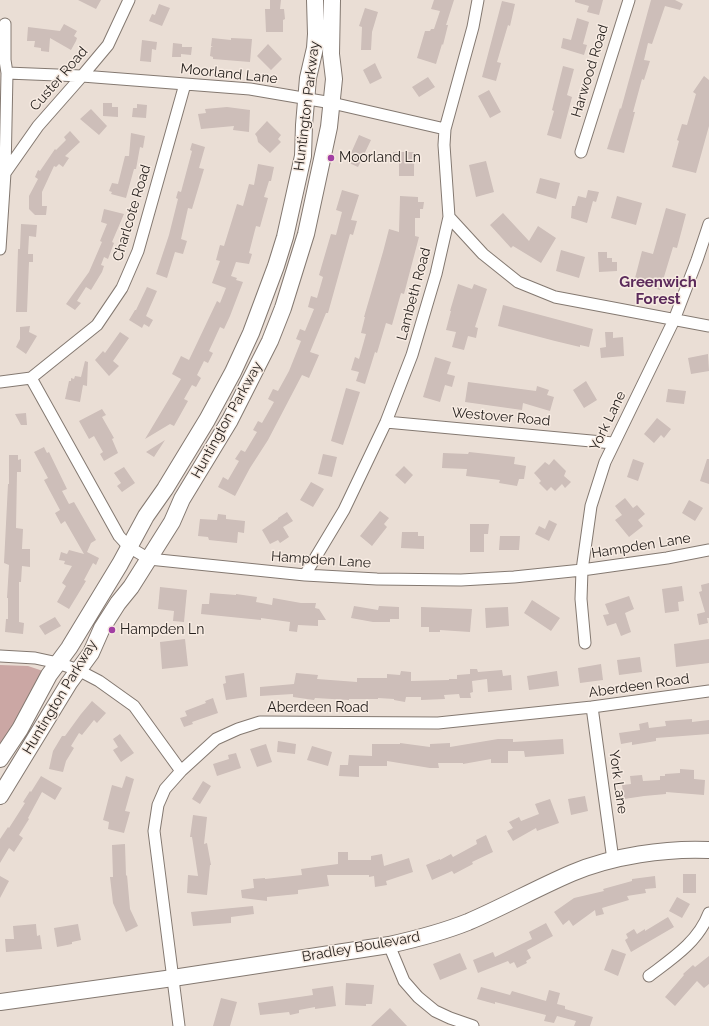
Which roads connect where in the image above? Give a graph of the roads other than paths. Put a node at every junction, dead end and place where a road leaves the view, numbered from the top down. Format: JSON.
{"nodes":[{"id":1,"x":129,"y":0,"type":"edge"},
{"id":2,"x":315,"y":0,"type":"edge"},
{"id":3,"x":332,"y":0,"type":"edge"},
{"id":4,"x":478,"y":0,"type":"edge"},
{"id":5,"x":629,"y":0,"type":"edge"},
{"id":6,"x":5,"y":24,"type":"dead end"},
{"id":7,"x":7,"y":74,"type":"junction"},
{"id":8,"x":82,"y":76,"type":"junction"},
{"id":9,"x":185,"y":84,"type":"junction"},
{"id":10,"x":306,"y":98,"type":"junction"},
{"id":11,"x":332,"y":103,"type":"junction"},
{"id":12,"x":445,"y":129,"type":"junction"},
{"id":13,"x":581,"y":152,"type":"dead end"},
{"id":14,"x":4,"y":173,"type":"junction"},
{"id":15,"x":449,"y":217,"type":"junction"},
{"id":16,"x":709,"y":224,"type":"edge"},
{"id":17,"x":0,"y":249,"type":"edge"},
{"id":18,"x":674,"y":320,"type":"junction"},
{"id":19,"x":709,"y":326,"type":"edge"},
{"id":20,"x":31,"y":378,"type":"junction"},
{"id":21,"x":0,"y":382,"type":"edge"},
{"id":22,"x":386,"y":422,"type":"junction"},
{"id":23,"x":614,"y":443,"type":"junction"},
{"id":24,"x":129,"y":547,"type":"junction"},
{"id":25,"x":709,"y":550,"type":"edge"},
{"id":26,"x":149,"y":559,"type":"junction"},
{"id":27,"x":582,"y":570,"type":"junction"},
{"id":28,"x":305,"y":575,"type":"junction"},
{"id":29,"x":585,"y":643,"type":"dead end"},
{"id":30,"x":0,"y":656,"type":"edge"},
{"id":31,"x":58,"y":663,"type":"junction"},
{"id":32,"x":78,"y":670,"type":"junction"},
{"id":33,"x":709,"y":691,"type":"edge"},
{"id":34,"x":592,"y":707,"type":"junction"},
{"id":35,"x":0,"y":759,"type":"edge"},
{"id":36,"x":181,"y":771,"type":"junction"},
{"id":37,"x":0,"y":796,"type":"edge"},
{"id":38,"x":709,"y":850,"type":"edge"},
{"id":39,"x":614,"y":860,"type":"junction"},
{"id":40,"x":709,"y":913,"type":"edge"},
{"id":41,"x":389,"y":945,"type":"junction"},
{"id":42,"x":649,"y":976,"type":"dead end"},
{"id":43,"x":173,"y":978,"type":"junction"},
{"id":44,"x":0,"y":1002,"type":"edge"},
{"id":45,"x":179,"y":1026,"type":"edge"},
{"id":46,"x":473,"y":1026,"type":"edge"}],
"edges":[{"from":1,"to":8,"type":"street","name":"Custer Road"},
{"from":2,"to":10,"type":"street","name":"Huntington Parkway"},
{"from":3,"to":11,"type":"street","name":"Huntington Parkway"},
{"from":4,"to":12,"type":"street","name":"Lambeth Road"},
{"from":5,"to":13,"type":"street","name":"Harwood Road"},
{"from":6,"to":7,"type":"street"},
{"from":7,"to":8,"type":"street","name":"Moorland Lane"},
{"from":7,"to":14,"type":"street"},
{"from":8,"to":9,"type":"street","name":"Moorland Lane"},
{"from":8,"to":14,"type":"street","name":"Custer Road"},
{"from":9,"to":10,"type":"street","name":"Moorland Lane"},
{"from":9,"to":20,"type":"street","name":"Charlcote Road"},
{"from":10,"to":11,"type":"street","name":"Moorland Lane"},
{"from":10,"to":24,"type":"street","name":"Huntington Parkway"},
{"from":11,"to":12,"type":"street","name":"Moorland Lane"},
{"from":11,"to":26,"type":"street","name":"Huntington Parkway"},
{"from":12,"to":15,"type":"street","name":"Lambeth Road"},
{"from":14,"to":17,"type":"street"},
{"from":15,"to":18,"type":"street"},
{"from":15,"to":22,"type":"street","name":"Lambeth Road"},
{"from":16,"to":18,"type":"street","name":"York Lane"},
{"from":18,"to":19,"type":"street"},
{"from":18,"to":23,"type":"street","name":"York Lane"},
{"from":20,"to":21,"type":"street"},
{"from":20,"to":24,"type":"street","name":"Hampden Lane"},
{"from":22,"to":23,"type":"street","name":"Westover Road"},
{"from":22,"to":28,"type":"street","name":"Lambeth Road"},
{"from":23,"to":27,"type":"street","name":"York Lane"},
{"from":24,"to":26,"type":"street","name":"Hampden Lane"},
{"from":24,"to":31,"type":"street","name":"Huntington Parkway"},
{"from":25,"to":27,"type":"street","name":"Hampden Lane"},
{"from":26,"to":28,"type":"street","name":"Hampden Lane"},
{"from":26,"to":32,"type":"street","name":"Huntington Parkway"},
{"from":27,"to":28,"type":"street","name":"Hampden Lane"},
{"from":27,"to":29,"type":"street","name":"York Lane"},
{"from":30,"to":31,"type":"street"},
{"from":31,"to":32,"type":"street"},
{"from":31,"to":35,"type":"street","name":"Huntington Parkway"},
{"from":32,"to":36,"type":"street"},
{"from":32,"to":37,"type":"street","name":"Huntington Parkway"},
{"from":33,"to":34,"type":"street","name":"Aberdeen Road"},
{"from":34,"to":36,"type":"street","name":"Aberdeen Road"},
{"from":34,"to":39,"type":"street","name":"York Lane"},
{"from":36,"to":43,"type":"street","name":"Aberdeen Road"},
{"from":38,"to":39,"type":"street","name":"Bradley Boulevard"},
{"from":39,"to":41,"type":"street","name":"Bradley Boulevard"},
{"from":40,"to":42,"type":"street"},
{"from":41,"to":43,"type":"street","name":"Bradley Boulevard"},
{"from":41,"to":46,"type":"street"},
{"from":43,"to":44,"type":"street","name":"Bradley Boulevard"},
{"from":43,"to":45,"type":"street","name":"Aberdeen Road"}]}
